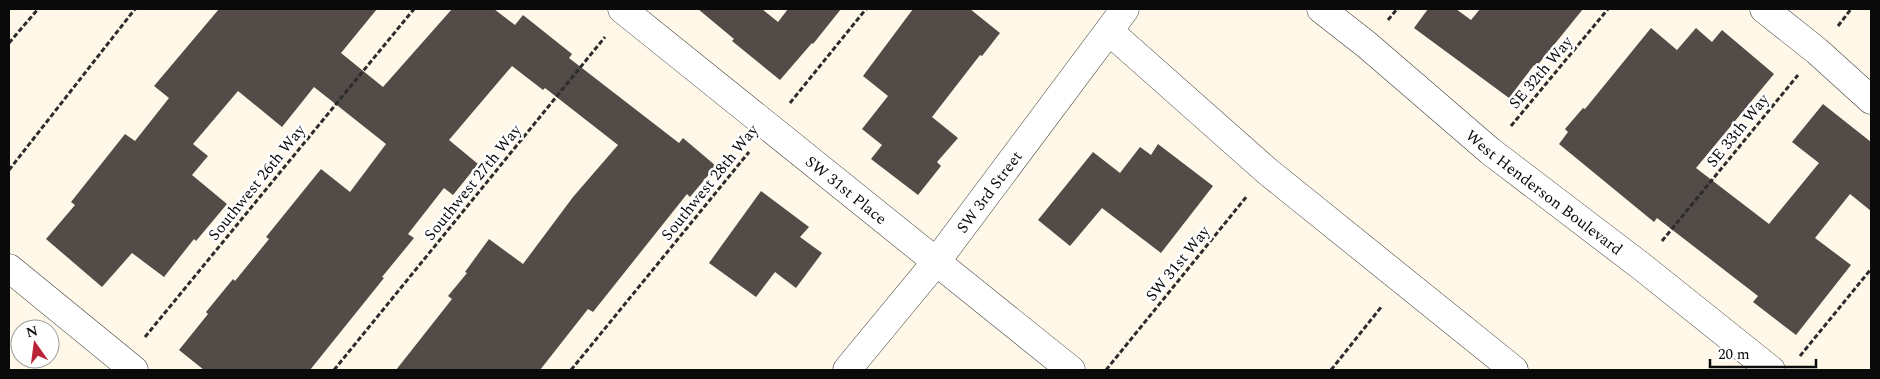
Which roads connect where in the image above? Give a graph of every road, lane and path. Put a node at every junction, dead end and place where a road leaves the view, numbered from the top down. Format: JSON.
{"nodes":[{"id":1,"x":38,"y":9,"type":"edge"},
{"id":2,"x":135,"y":9,"type":"edge"},
{"id":3,"x":414,"y":9,"type":"edge"},
{"id":4,"x":866,"y":9,"type":"edge"},
{"id":5,"x":1125,"y":9,"type":"edge"},
{"id":6,"x":1321,"y":9,"type":"edge"},
{"id":7,"x":1608,"y":9,"type":"edge"},
{"id":8,"x":1764,"y":9,"type":"edge"},
{"id":9,"x":1851,"y":9,"type":"edge"},
{"id":10,"x":624,"y":10,"type":"edge"},
{"id":11,"x":1109,"y":31,"type":"junction"},
{"id":12,"x":9,"y":43,"type":"edge"},
{"id":13,"x":1817,"y":51,"type":"junction"},
{"id":14,"x":1871,"y":100,"type":"edge"},
{"id":15,"x":769,"y":128,"type":"junction"},
{"id":16,"x":1490,"y":151,"type":"junction"},
{"id":17,"x":9,"y":170,"type":"edge"},
{"id":18,"x":1267,"y":171,"type":"junction"},
{"id":19,"x":936,"y":262,"type":"junction"},
{"id":20,"x":1641,"y":266,"type":"junction"},
{"id":21,"x":9,"y":268,"type":"edge"},
{"id":22,"x":1871,"y":269,"type":"edge"},
{"id":23,"x":1401,"y":281,"type":"junction"},
{"id":24,"x":129,"y":366,"type":"edge"},
{"id":25,"x":1783,"y":367,"type":"edge"},
{"id":26,"x":334,"y":370,"type":"edge"},
{"id":27,"x":571,"y":370,"type":"edge"},
{"id":28,"x":847,"y":370,"type":"edge"},
{"id":29,"x":1070,"y":370,"type":"edge"},
{"id":30,"x":1106,"y":370,"type":"edge"},
{"id":31,"x":1331,"y":370,"type":"edge"},
{"id":32,"x":1514,"y":370,"type":"edge"}],
"edges":[{"from":1,"to":12,"type":"path"},
{"from":2,"to":17,"type":"path"},
{"from":3,"to":24,"type":"path","name":"Southwest 26th Way"},
{"from":4,"to":15,"type":"path","name":"Southwest 28th Way"},
{"from":5,"to":11,"type":"street","name":"SW 3rd Street"},
{"from":6,"to":16,"type":"street","name":"West Henderson Boulevard"},
{"from":7,"to":16,"type":"path","name":"SE 32th Way"},
{"from":8,"to":13,"type":"street"},
{"from":9,"to":13,"type":"path","name":"SE 33th Way"},
{"from":10,"to":15,"type":"street","name":"SW 31st Place"},
{"from":10,"to":26,"type":"path","name":"Southwest 27th Way"},
{"from":11,"to":18,"type":"street"},
{"from":11,"to":19,"type":"street","name":"SW 3rd Street"},
{"from":13,"to":14,"type":"street"},
{"from":13,"to":20,"type":"path","name":"SE 33th Way"},
{"from":15,"to":19,"type":"street","name":"SW 31st Place"},
{"from":15,"to":27,"type":"path","name":"Southwest 28th Way"},
{"from":16,"to":20,"type":"street","name":"West Henderson Boulevard"},
{"from":18,"to":23,"type":"street"},
{"from":18,"to":30,"type":"path","name":"SW 31st Way"},
{"from":19,"to":28,"type":"street","name":"SW 3rd Street"},
{"from":19,"to":29,"type":"street","name":"SW 31st Place"},
{"from":20,"to":25,"type":"street","name":"West Henderson Boulevard"},
{"from":21,"to":24,"type":"street"},
{"from":22,"to":25,"type":"path"},
{"from":23,"to":31,"type":"path"},
{"from":23,"to":32,"type":"street"}]}
